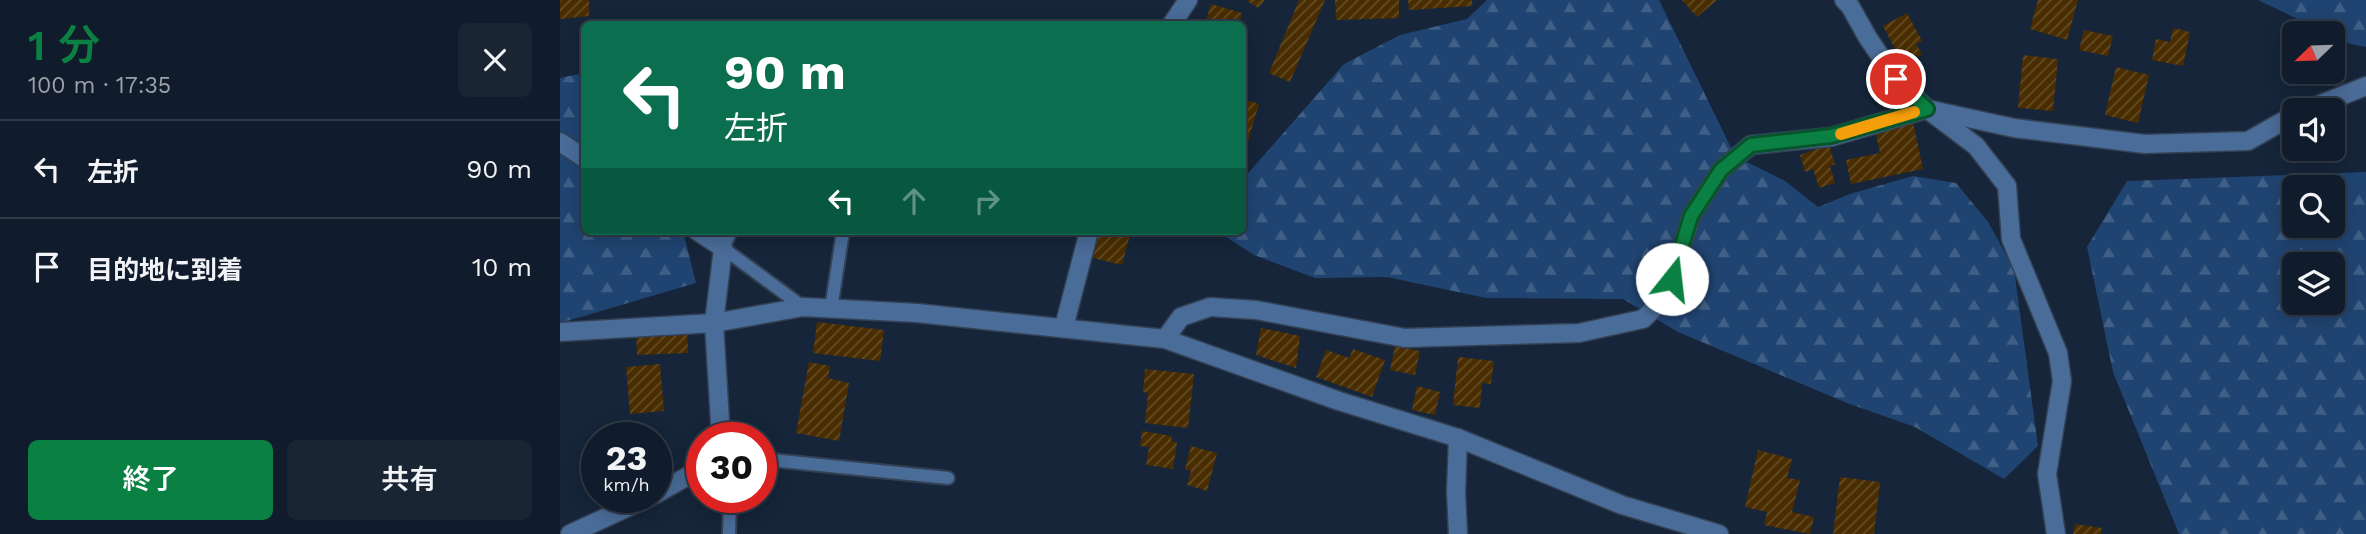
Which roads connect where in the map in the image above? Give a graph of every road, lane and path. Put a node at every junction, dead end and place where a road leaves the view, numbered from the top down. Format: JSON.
{"nodes":[{"id":1,"x":1188,"y":0,"type":"edge"},
{"id":2,"x":1844,"y":0,"type":"edge"},
{"id":3,"x":1174,"y":21,"type":"edge"},
{"id":4,"x":2366,"y":86,"type":"edge"},
{"id":5,"x":2336,"y":98,"type":"edge"},
{"id":6,"x":1927,"y":109,"type":"junction"},
{"id":7,"x":2282,"y":123,"type":"edge"},
{"id":8,"x":560,"y":142,"type":"edge"},
{"id":9,"x":581,"y":156,"type":"edge"},
{"id":10,"x":703,"y":235,"type":"edge"},
{"id":11,"x":729,"y":235,"type":"edge"},
{"id":12,"x":843,"y":235,"type":"edge"},
{"id":13,"x":1088,"y":235,"type":"edge"},
{"id":14,"x":723,"y":248,"type":"junction"},
{"id":15,"x":803,"y":307,"type":"junction"},
{"id":16,"x":831,"y":309,"type":"junction"},
{"id":17,"x":714,"y":323,"type":"junction"},
{"id":18,"x":1064,"y":327,"type":"junction"},
{"id":19,"x":560,"y":332,"type":"edge"},
{"id":20,"x":1165,"y":339,"type":"junction"},
{"id":21,"x":721,"y":422,"type":"edge"},
{"id":22,"x":1458,"y":438,"type":"junction"},
{"id":23,"x":777,"y":461,"type":"edge"},
{"id":24,"x":948,"y":478,"type":"dead end"},
{"id":25,"x":615,"y":513,"type":"edge"},
{"id":26,"x":730,"y":513,"type":"edge"},
{"id":27,"x":570,"y":534,"type":"edge"},
{"id":28,"x":729,"y":534,"type":"edge"},
{"id":29,"x":1458,"y":534,"type":"edge"},
{"id":30,"x":1719,"y":534,"type":"edge"},
{"id":31,"x":2056,"y":534,"type":"edge"}],
"edges":[{"from":1,"to":3,"type":"street"},
{"from":2,"to":6,"type":"street"},
{"from":4,"to":5,"type":"street"},
{"from":6,"to":7,"type":"street"},
{"from":6,"to":20,"type":"street"},
{"from":6,"to":31,"type":"street"},
{"from":8,"to":9,"type":"street"},
{"from":10,"to":14,"type":"street"},
{"from":11,"to":14,"type":"lane"},
{"from":12,"to":16,"type":"lane"},
{"from":13,"to":18,"type":"street"},
{"from":14,"to":15,"type":"lane"},
{"from":14,"to":17,"type":"street"},
{"from":15,"to":16,"type":"street"},
{"from":15,"to":17,"type":"street"},
{"from":16,"to":18,"type":"street"},
{"from":17,"to":19,"type":"street"},
{"from":17,"to":21,"type":"street"},
{"from":18,"to":20,"type":"street"},
{"from":20,"to":22,"type":"street"},
{"from":22,"to":29,"type":"street"},
{"from":22,"to":30,"type":"street"},
{"from":23,"to":24,"type":"lane"},
{"from":25,"to":27,"type":"street"},
{"from":26,"to":28,"type":"lane"}]}
